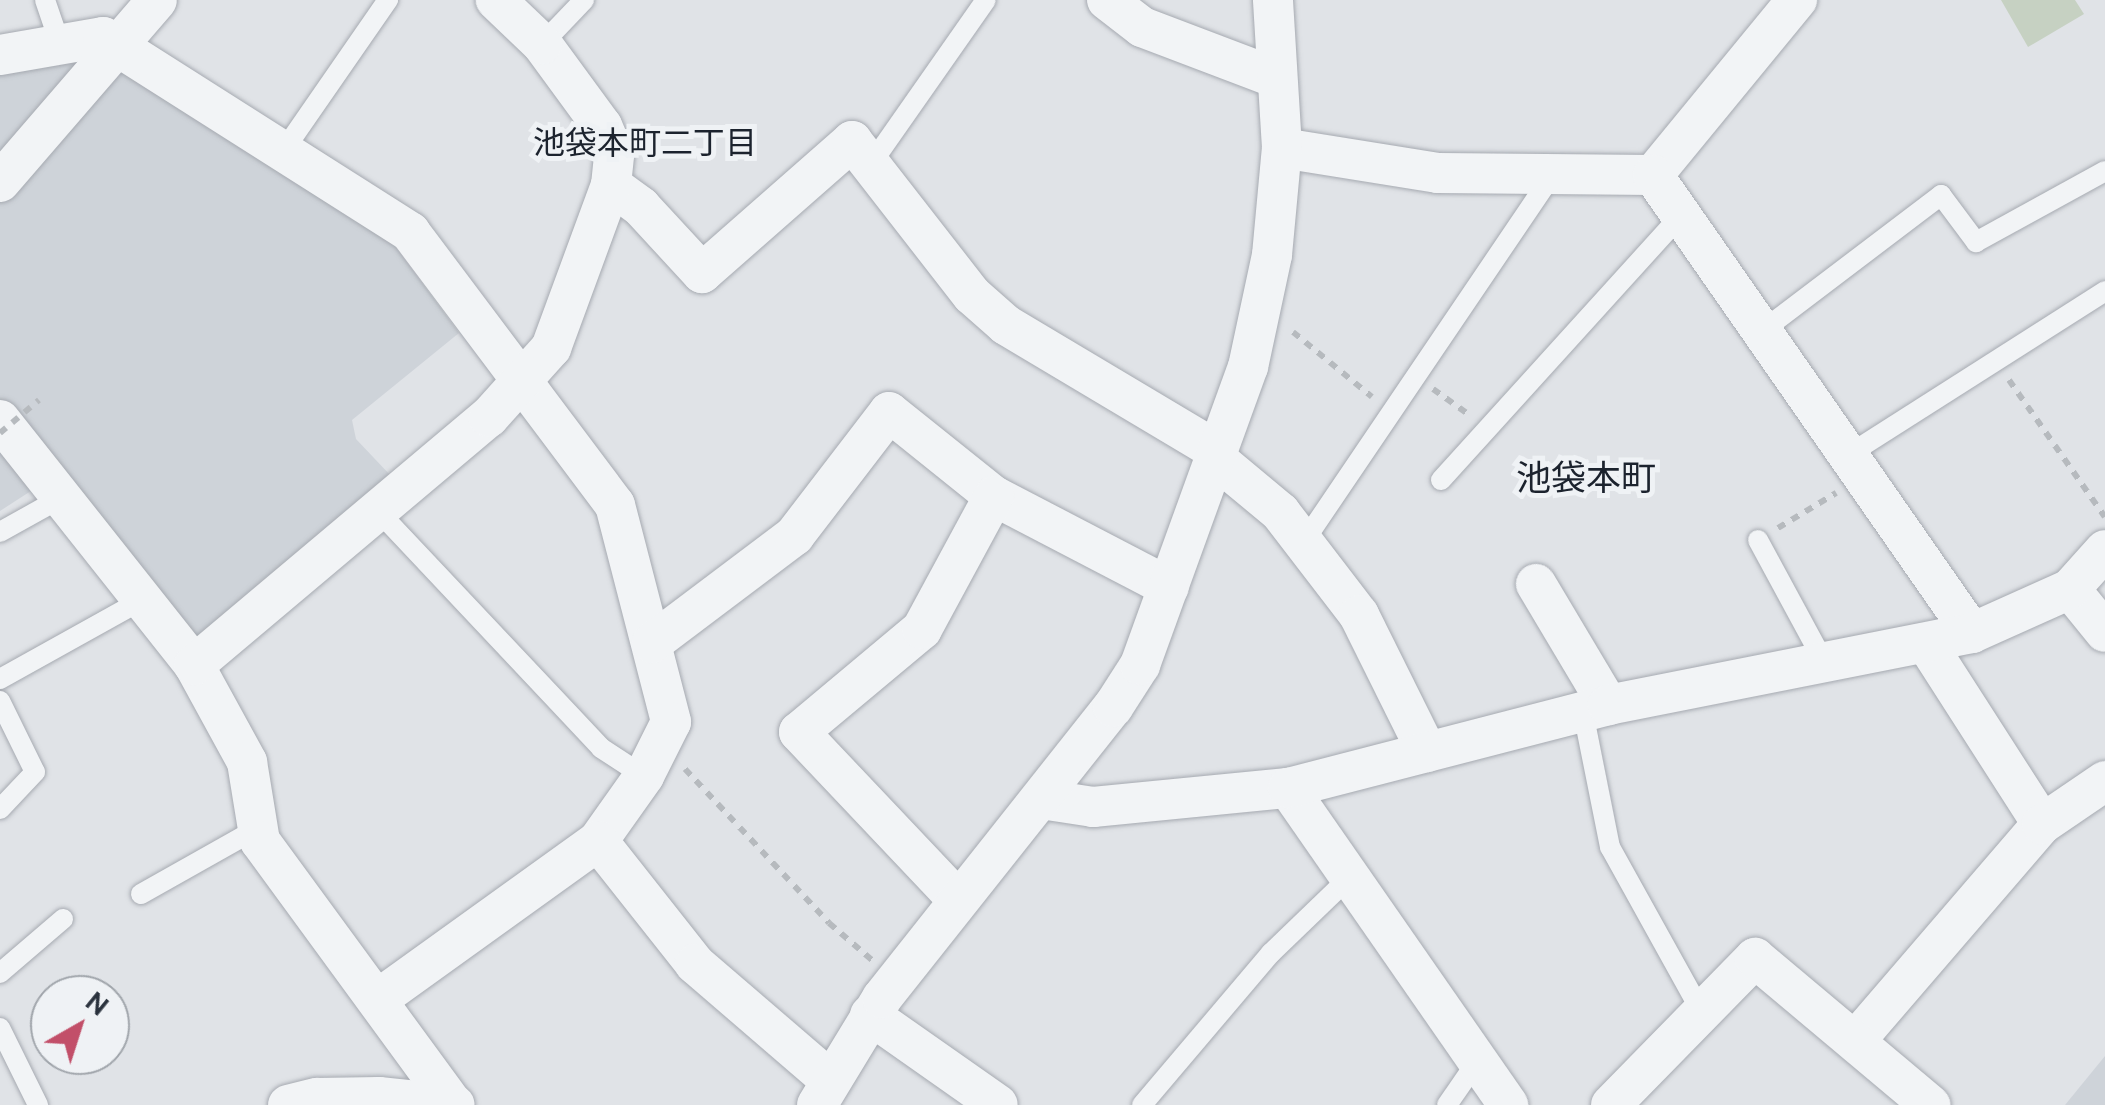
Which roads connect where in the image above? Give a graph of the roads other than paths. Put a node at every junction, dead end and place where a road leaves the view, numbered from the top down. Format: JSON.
{"nodes":[{"id":1,"x":45,"y":0,"type":"edge"},
{"id":2,"x":157,"y":0,"type":"edge"},
{"id":3,"x":388,"y":0,"type":"edge"},
{"id":4,"x":496,"y":0,"type":"edge"},
{"id":5,"x":584,"y":0,"type":"edge"},
{"id":6,"x":986,"y":0,"type":"edge"},
{"id":7,"x":1107,"y":0,"type":"edge"},
{"id":8,"x":1273,"y":0,"type":"edge"},
{"id":9,"x":1797,"y":0,"type":"edge"},
{"id":10,"x":60,"y":44,"type":"junction"},
{"id":11,"x":120,"y":44,"type":"junction"},
{"id":12,"x":542,"y":44,"type":"junction"},
{"id":13,"x":0,"y":55,"type":"edge"},
{"id":14,"x":1276,"y":78,"type":"junction"},
{"id":15,"x":1282,"y":148,"type":"junction"},
{"id":16,"x":284,"y":150,"type":"junction"},
{"id":17,"x":872,"y":164,"type":"junction"},
{"id":18,"x":2105,"y":171,"type":"edge"},
{"id":19,"x":1554,"y":172,"type":"junction"},
{"id":20,"x":1653,"y":175,"type":"junction"},
{"id":21,"x":0,"y":182,"type":"edge"},
{"id":22,"x":611,"y":185,"type":"junction"},
{"id":23,"x":1681,"y":216,"type":"junction"},
{"id":24,"x":2105,"y":291,"type":"edge"},
{"id":25,"x":1762,"y":332,"type":"junction"},
{"id":26,"x":521,"y":382,"type":"junction"},
{"id":27,"x":0,"y":420,"type":"edge"},
{"id":28,"x":1216,"y":454,"type":"junction"},
{"id":29,"x":1856,"y":466,"type":"junction"},
{"id":30,"x":1442,"y":480,"type":"dead end"},
{"id":31,"x":994,"y":496,"type":"junction"},
{"id":32,"x":61,"y":498,"type":"junction"},
{"id":33,"x":378,"y":511,"type":"junction"},
{"id":34,"x":0,"y":532,"type":"edge"},
{"id":35,"x":1305,"y":540,"type":"junction"},
{"id":36,"x":1758,"y":540,"type":"road end"},
{"id":37,"x":2105,"y":550,"type":"edge"},
{"id":38,"x":1536,"y":584,"type":"dead end"},
{"id":39,"x":1169,"y":587,"type":"junction"},
{"id":40,"x":2070,"y":589,"type":"junction"},
{"id":41,"x":142,"y":600,"type":"junction"},
{"id":42,"x":2105,"y":632,"type":"edge"},
{"id":43,"x":1972,"y":633,"type":"junction"},
{"id":44,"x":1926,"y":642,"type":"junction"},
{"id":45,"x":652,"y":643,"type":"junction"},
{"id":46,"x":1824,"y":662,"type":"junction"},
{"id":47,"x":194,"y":665,"type":"junction"},
{"id":48,"x":0,"y":679,"type":"edge"},
{"id":49,"x":0,"y":701,"type":"edge"},
{"id":50,"x":1596,"y":708,"type":"junction"},
{"id":51,"x":1427,"y":752,"type":"junction"},
{"id":52,"x":652,"y":759,"type":"junction"},
{"id":53,"x":2105,"y":781,"type":"edge"},
{"id":54,"x":1288,"y":788,"type":"junction"},
{"id":55,"x":1041,"y":800,"type":"junction"},
{"id":56,"x":0,"y":809,"type":"edge"},
{"id":57,"x":2042,"y":824,"type":"junction"},
{"id":58,"x":258,"y":828,"type":"junction"},
{"id":59,"x":598,"y":841,"type":"junction"},
{"id":60,"x":1350,"y":877,"type":"junction"},
{"id":61,"x":141,"y":894,"type":"dead end"},
{"id":62,"x":957,"y":899,"type":"junction"},
{"id":63,"x":63,"y":920,"type":"dead end"},
{"id":64,"x":0,"y":973,"type":"edge"},
{"id":65,"x":378,"y":999,"type":"junction"},
{"id":66,"x":1700,"y":1011,"type":"junction"},
{"id":67,"x":870,"y":1016,"type":"junction"},
{"id":68,"x":0,"y":1028,"type":"edge"},
{"id":69,"x":1856,"y":1040,"type":"junction"},
{"id":70,"x":1478,"y":1060,"type":"junction"},
{"id":71,"x":824,"y":1093,"type":"edge"},
{"id":72,"x":443,"y":1104,"type":"edge"},
{"id":73,"x":38,"y":1105,"type":"edge"},
{"id":74,"x":288,"y":1105,"type":"edge"},
{"id":75,"x":998,"y":1105,"type":"edge"},
{"id":76,"x":1142,"y":1105,"type":"edge"},
{"id":77,"x":1447,"y":1105,"type":"edge"},
{"id":78,"x":1508,"y":1105,"type":"edge"},
{"id":79,"x":1611,"y":1105,"type":"edge"},
{"id":80,"x":1930,"y":1105,"type":"edge"}],
"edges":[{"from":1,"to":10,"type":"lane"},
{"from":2,"to":11,"type":"street"},
{"from":3,"to":16,"type":"lane"},
{"from":4,"to":12,"type":"street"},
{"from":5,"to":12,"type":"lane"},
{"from":6,"to":17,"type":"lane"},
{"from":7,"to":14,"type":"street"},
{"from":8,"to":14,"type":"street"},
{"from":9,"to":20,"type":"street"},
{"from":10,"to":11,"type":"street"},
{"from":10,"to":13,"type":"street"},
{"from":11,"to":16,"type":"street"},
{"from":11,"to":21,"type":"street"},
{"from":12,"to":22,"type":"street"},
{"from":14,"to":15,"type":"street"},
{"from":15,"to":19,"type":"street"},
{"from":15,"to":28,"type":"street"},
{"from":16,"to":26,"type":"street"},
{"from":17,"to":22,"type":"street"},
{"from":17,"to":28,"type":"street"},
{"from":18,"to":25,"type":"lane"},
{"from":19,"to":20,"type":"street"},
{"from":19,"to":35,"type":"lane"},
{"from":20,"to":23,"type":"street"},
{"from":22,"to":26,"type":"street"},
{"from":23,"to":25,"type":"street"},
{"from":23,"to":30,"type":"lane"},
{"from":24,"to":29,"type":"lane"},
{"from":25,"to":29,"type":"street"},
{"from":26,"to":33,"type":"street"},
{"from":26,"to":45,"type":"street"},
{"from":27,"to":32,"type":"street"},
{"from":28,"to":35,"type":"street"},
{"from":28,"to":39,"type":"street"},
{"from":29,"to":43,"type":"street"},
{"from":31,"to":39,"type":"street"},
{"from":31,"to":45,"type":"street"},
{"from":31,"to":62,"type":"street"},
{"from":32,"to":34,"type":"lane"},
{"from":32,"to":41,"type":"street"},
{"from":33,"to":47,"type":"street"},
{"from":33,"to":52,"type":"lane"},
{"from":35,"to":51,"type":"street"},
{"from":36,"to":46,"type":"lane"},
{"from":37,"to":40,"type":"street"},
{"from":38,"to":50,"type":"street"},
{"from":39,"to":55,"type":"street"},
{"from":40,"to":42,"type":"street"},
{"from":40,"to":43,"type":"street"},
{"from":41,"to":47,"type":"street"},
{"from":41,"to":48,"type":"lane"},
{"from":43,"to":44,"type":"street"},
{"from":44,"to":46,"type":"street"},
{"from":44,"to":57,"type":"street"},
{"from":45,"to":52,"type":"street"},
{"from":46,"to":50,"type":"street"},
{"from":47,"to":58,"type":"street"},
{"from":49,"to":56,"type":"lane"},
{"from":50,"to":51,"type":"street"},
{"from":50,"to":66,"type":"lane"},
{"from":51,"to":54,"type":"street"},
{"from":52,"to":59,"type":"street"},
{"from":53,"to":57,"type":"street"},
{"from":54,"to":55,"type":"street"},
{"from":54,"to":60,"type":"street"},
{"from":55,"to":62,"type":"street"},
{"from":57,"to":69,"type":"street"},
{"from":58,"to":61,"type":"lane"},
{"from":58,"to":65,"type":"street"},
{"from":59,"to":65,"type":"street"},
{"from":59,"to":71,"type":"street"},
{"from":60,"to":70,"type":"street"},
{"from":60,"to":76,"type":"lane"},
{"from":62,"to":67,"type":"street"},
{"from":63,"to":64,"type":"lane"},
{"from":65,"to":72,"type":"street"},
{"from":66,"to":69,"type":"street"},
{"from":66,"to":79,"type":"street"},
{"from":67,"to":71,"type":"street"},
{"from":67,"to":75,"type":"street"},
{"from":68,"to":73,"type":"lane"},
{"from":69,"to":80,"type":"street"},
{"from":70,"to":77,"type":"lane"},
{"from":70,"to":78,"type":"street"},
{"from":72,"to":74,"type":"street"}]}
